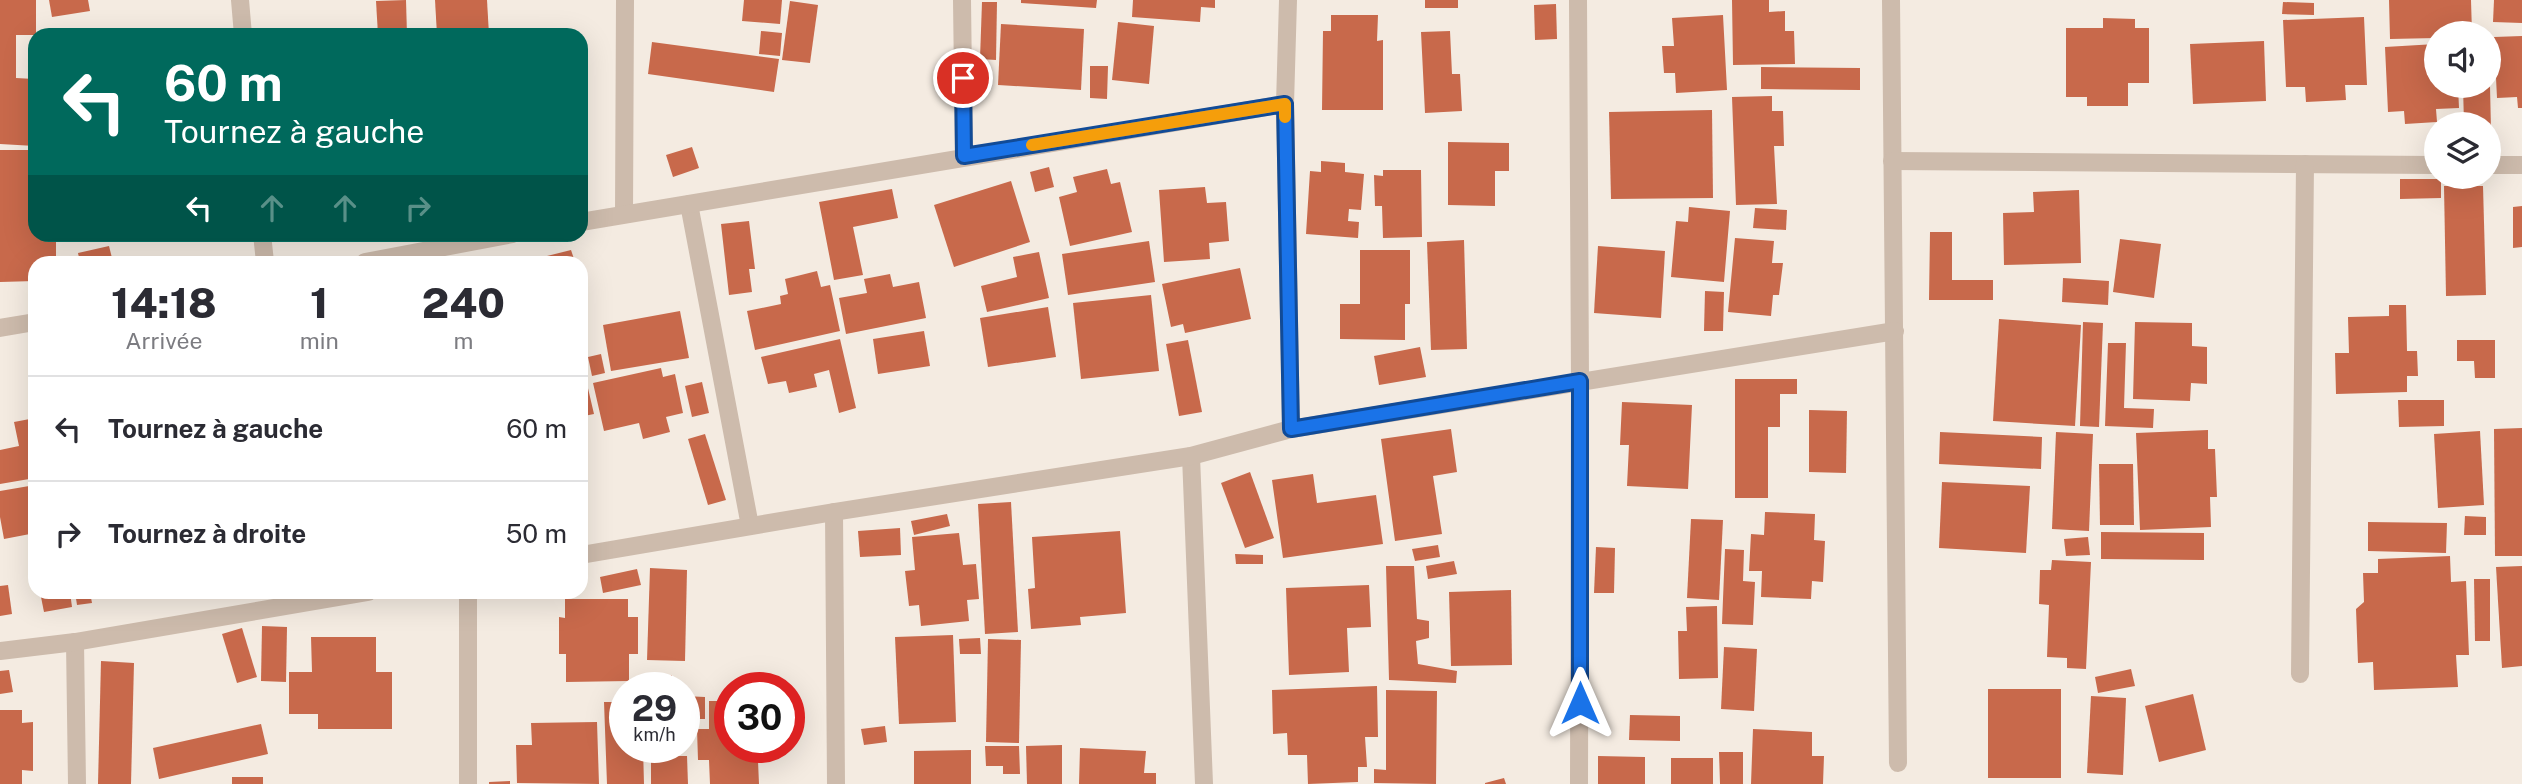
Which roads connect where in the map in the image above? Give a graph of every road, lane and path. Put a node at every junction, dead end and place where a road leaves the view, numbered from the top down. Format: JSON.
{"nodes":[{"id":1,"x":240,"y":0,"type":"edge"},
{"id":2,"x":625,"y":0,"type":"edge"},
{"id":3,"x":962,"y":0,"type":"edge"},
{"id":4,"x":1288,"y":0,"type":"edge"},
{"id":5,"x":1578,"y":0,"type":"edge"},
{"id":6,"x":1891,"y":0,"type":"edge"},
{"id":7,"x":242,"y":28,"type":"edge"},
{"id":8,"x":1285,"y":104,"type":"junction"},
{"id":9,"x":964,"y":156,"type":"junction"},
{"id":10,"x":1892,"y":161,"type":"junction"},
{"id":11,"x":2305,"y":164,"type":"junction"},
{"id":12,"x":2424,"y":164,"type":"edge"},
{"id":13,"x":2501,"y":164,"type":"edge"},
{"id":14,"x":2522,"y":164,"type":"edge"},
{"id":15,"x":689,"y":204,"type":"junction"},
{"id":16,"x":624,"y":214,"type":"junction"},
{"id":17,"x":588,"y":221,"type":"edge"},
{"id":18,"x":471,"y":242,"type":"edge"},
{"id":19,"x":397,"y":256,"type":"edge"},
{"id":20,"x":28,"y":323,"type":"edge"},
{"id":21,"x":0,"y":328,"type":"edge"},
{"id":22,"x":1895,"y":331,"type":"junction"},
{"id":23,"x":1580,"y":381,"type":"junction"},
{"id":24,"x":1291,"y":429,"type":"junction"},
{"id":25,"x":1191,"y":456,"type":"junction"},
{"id":26,"x":834,"y":512,"type":"junction"},
{"id":27,"x":750,"y":526,"type":"junction"},
{"id":28,"x":588,"y":554,"type":"edge"},
{"id":29,"x":327,"y":599,"type":"edge"},
{"id":30,"x":468,"y":599,"type":"edge"},
{"id":31,"x":75,"y":642,"type":"junction"},
{"id":32,"x":0,"y":651,"type":"edge"},
{"id":33,"x":2300,"y":674,"type":"dead end"},
{"id":34,"x":1898,"y":763,"type":"dead end"},
{"id":35,"x":77,"y":784,"type":"edge"},
{"id":36,"x":468,"y":784,"type":"edge"},
{"id":37,"x":836,"y":784,"type":"edge"},
{"id":38,"x":1204,"y":784,"type":"edge"},
{"id":39,"x":1579,"y":784,"type":"edge"}],
"edges":[{"from":1,"to":7,"type":"street"},
{"from":2,"to":16,"type":"street"},
{"from":3,"to":9,"type":"street"},
{"from":4,"to":8,"type":"street"},
{"from":5,"to":23,"type":"street"},
{"from":6,"to":10,"type":"street"},
{"from":8,"to":9,"type":"street"},
{"from":8,"to":24,"type":"street"},
{"from":9,"to":15,"type":"street"},
{"from":10,"to":11,"type":"street"},
{"from":10,"to":22,"type":"street"},
{"from":11,"to":12,"type":"street"},
{"from":11,"to":33,"type":"street"},
{"from":13,"to":14,"type":"street"},
{"from":15,"to":16,"type":"street"},
{"from":15,"to":27,"type":"street"},
{"from":16,"to":17,"type":"street"},
{"from":18,"to":19,"type":"street"},
{"from":20,"to":21,"type":"street"},
{"from":22,"to":23,"type":"street"},
{"from":22,"to":34,"type":"street"},
{"from":23,"to":24,"type":"street"},
{"from":23,"to":39,"type":"street"},
{"from":24,"to":25,"type":"street"},
{"from":25,"to":26,"type":"street"},
{"from":25,"to":38,"type":"street"},
{"from":26,"to":27,"type":"street"},
{"from":26,"to":37,"type":"street"},
{"from":27,"to":28,"type":"street"},
{"from":29,"to":31,"type":"street"},
{"from":30,"to":36,"type":"street"},
{"from":31,"to":32,"type":"street"},
{"from":31,"to":35,"type":"street"}]}
